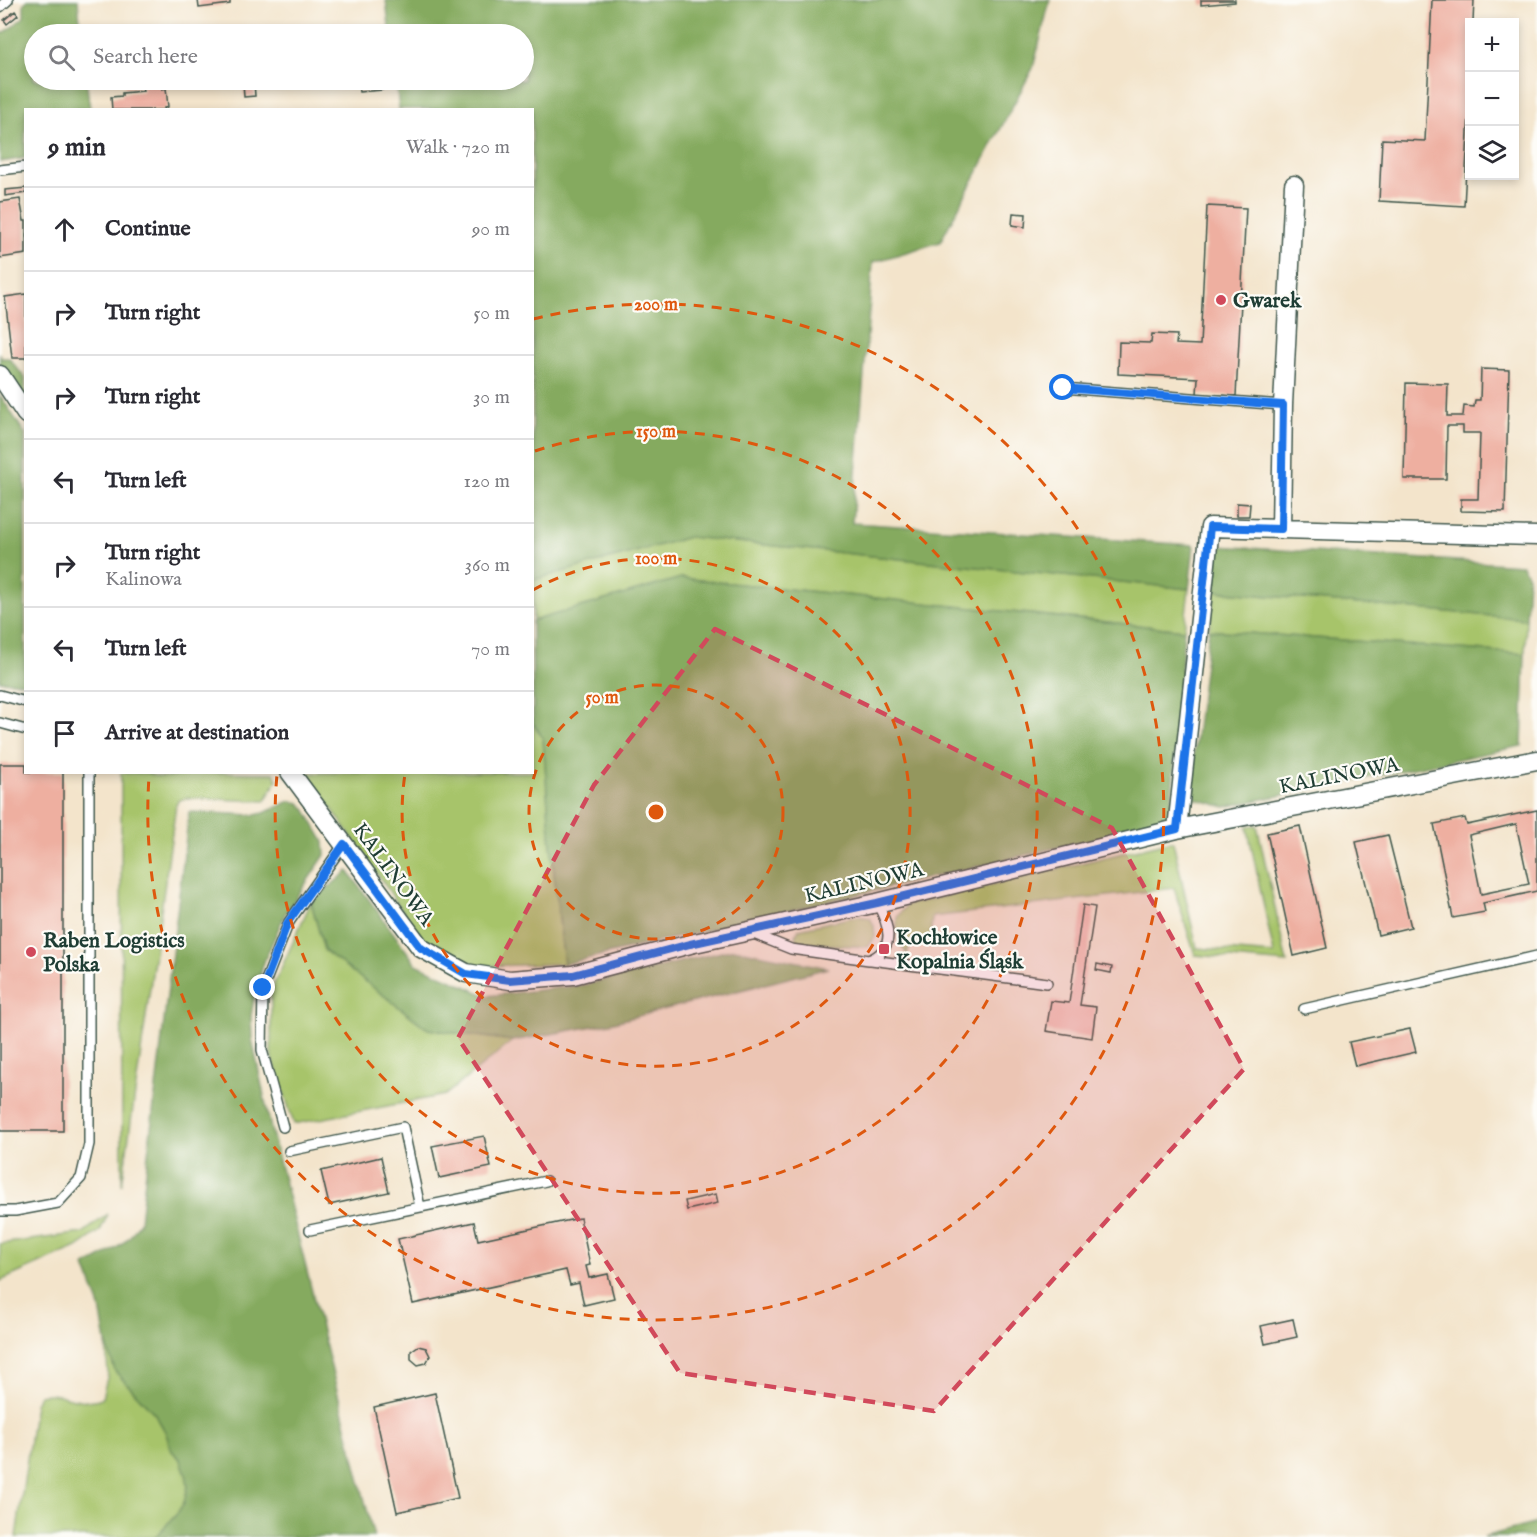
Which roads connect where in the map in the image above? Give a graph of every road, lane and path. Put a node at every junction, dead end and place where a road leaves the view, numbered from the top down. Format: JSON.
{"nodes":[{"id":1,"x":8,"y":0,"type":"edge"},
{"id":2,"x":0,"y":7,"type":"edge"},
{"id":3,"x":24,"y":167,"type":"edge"},
{"id":4,"x":0,"y":170,"type":"edge"},
{"id":5,"x":1294,"y":185,"type":"dead end"},
{"id":6,"x":0,"y":375,"type":"edge"},
{"id":7,"x":1063,"y":388,"type":"dead end"},
{"id":8,"x":1283,"y":405,"type":"junction"},
{"id":9,"x":24,"y":411,"type":"edge"},
{"id":10,"x":1281,"y":529,"type":"junction"},
{"id":11,"x":1537,"y":536,"type":"edge"},
{"id":12,"x":0,"y":695,"type":"edge"},
{"id":13,"x":24,"y":701,"type":"edge"},
{"id":14,"x":0,"y":723,"type":"edge"},
{"id":15,"x":24,"y":729,"type":"edge"},
{"id":16,"x":1537,"y":760,"type":"edge"},
{"id":17,"x":89,"y":774,"type":"edge"},
{"id":18,"x":292,"y":774,"type":"edge"},
{"id":19,"x":1177,"y":829,"type":"junction"},
{"id":20,"x":344,"y":844,"type":"junction"},
{"id":21,"x":877,"y":903,"type":"junction"},
{"id":22,"x":749,"y":932,"type":"junction"},
{"id":23,"x":1537,"y":956,"type":"edge"},
{"id":24,"x":869,"y":960,"type":"junction"},
{"id":25,"x":1047,"y":983,"type":"dead end"},
{"id":26,"x":1304,"y":1009,"type":"dead end"},
{"id":27,"x":283,"y":1127,"type":"dead end"},
{"id":28,"x":289,"y":1151,"type":"dead end"},
{"id":29,"x":546,"y":1181,"type":"dead end"},
{"id":30,"x":420,"y":1207,"type":"junction"},
{"id":31,"x":0,"y":1211,"type":"edge"},
{"id":32,"x":310,"y":1230,"type":"dead end"}],
"edges":[{"from":1,"to":2,"type":"lane"},
{"from":3,"to":4,"type":"lane"},
{"from":5,"to":8,"type":"street"},
{"from":6,"to":9,"type":"street"},
{"from":7,"to":8,"type":"lane"},
{"from":8,"to":10,"type":"street"},
{"from":10,"to":11,"type":"street"},
{"from":10,"to":19,"type":"street"},
{"from":12,"to":13,"type":"lane"},
{"from":14,"to":15,"type":"lane"},
{"from":16,"to":19,"type":"street","name":"KALINOWA"},
{"from":17,"to":31,"type":"lane"},
{"from":18,"to":20,"type":"street","name":"KALINOWA"},
{"from":19,"to":21,"type":"street","name":"KALINOWA"},
{"from":20,"to":22,"type":"street","name":"KALINOWA"},
{"from":20,"to":27,"type":"lane"},
{"from":21,"to":22,"type":"street","name":"KALINOWA"},
{"from":21,"to":24,"type":"lane"},
{"from":22,"to":24,"type":"lane"},
{"from":23,"to":26,"type":"lane"},
{"from":24,"to":25,"type":"lane"},
{"from":28,"to":30,"type":"lane"},
{"from":29,"to":30,"type":"lane"},
{"from":30,"to":32,"type":"lane"}]}
